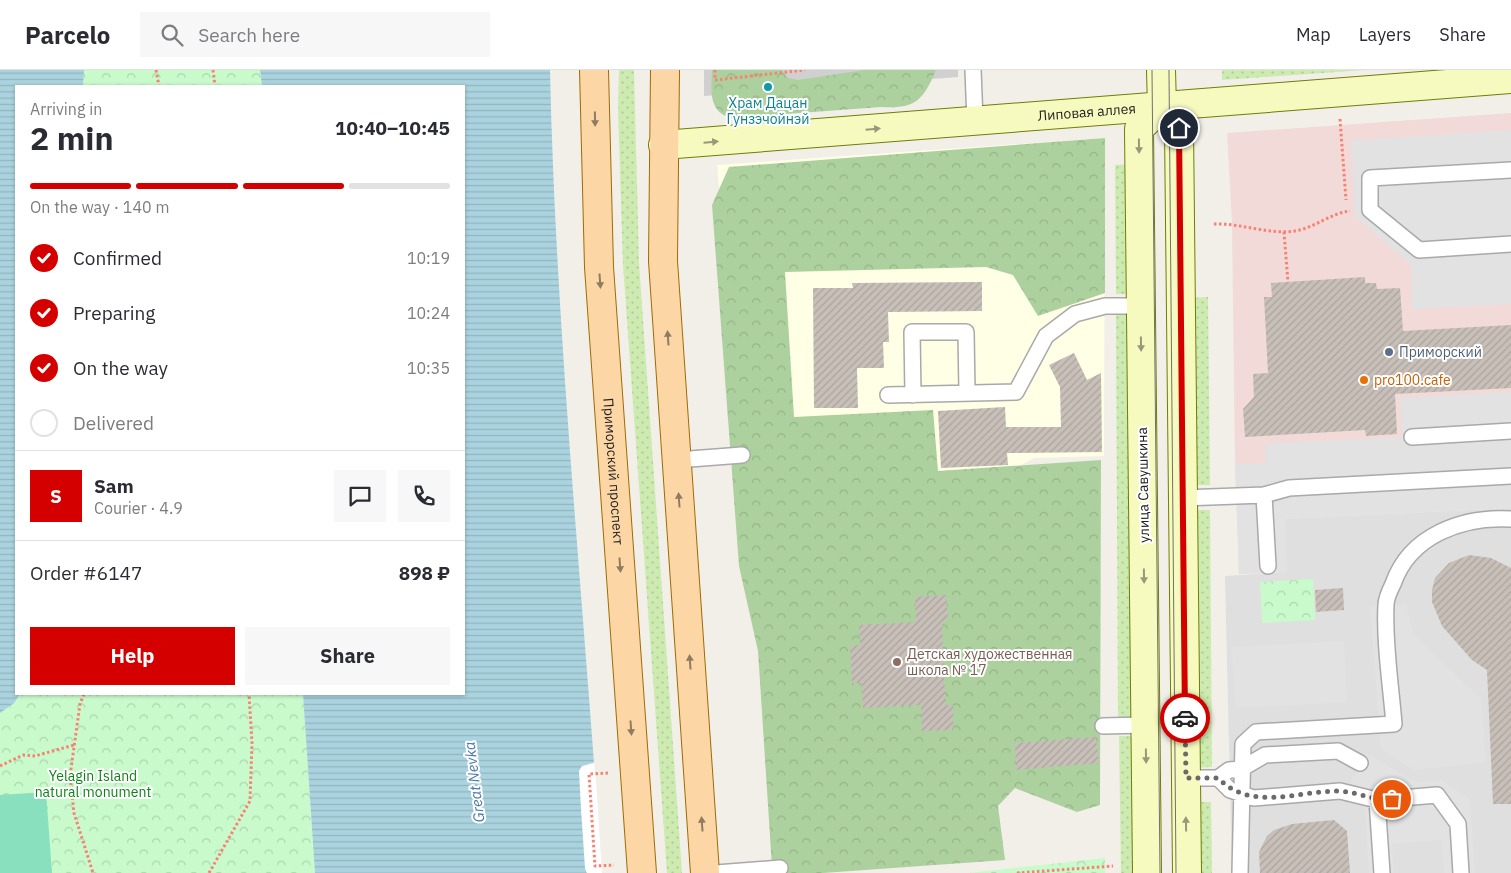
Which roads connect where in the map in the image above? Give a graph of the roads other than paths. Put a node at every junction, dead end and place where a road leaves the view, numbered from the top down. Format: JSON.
{"nodes":[{"id":1,"x":594,"y":70,"type":"edge"},
{"id":2,"x":664,"y":70,"type":"edge"},
{"id":3,"x":972,"y":70,"type":"edge"},
{"id":4,"x":1161,"y":70,"type":"edge"},
{"id":5,"x":1511,"y":79,"type":"edge"},
{"id":6,"x":1162,"y":107,"type":"junction"},
{"id":7,"x":975,"y":121,"type":"junction"},
{"id":8,"x":663,"y":145,"type":"junction"},
{"id":9,"x":1511,"y":170,"type":"edge"},
{"id":10,"x":1511,"y":244,"type":"edge"},
{"id":11,"x":1141,"y":306,"type":"junction"},
{"id":12,"x":967,"y":393,"type":"junction"},
{"id":13,"x":888,"y":395,"type":"dead end"},
{"id":14,"x":913,"y":395,"type":"junction"},
{"id":15,"x":1511,"y":431,"type":"edge"},
{"id":16,"x":1412,"y":437,"type":"dead end"},
{"id":17,"x":742,"y":456,"type":"dead end"},
{"id":18,"x":677,"y":460,"type":"junction"},
{"id":19,"x":1511,"y":476,"type":"edge"},
{"id":20,"x":1264,"y":495,"type":"junction"},
{"id":21,"x":1183,"y":498,"type":"junction"},
{"id":22,"x":1511,"y":519,"type":"edge"},
{"id":23,"x":1268,"y":566,"type":"dead end"},
{"id":24,"x":1103,"y":726,"type":"dead end"},
{"id":25,"x":1145,"y":726,"type":"junction"},
{"id":26,"x":1360,"y":762,"type":"dead end"},
{"id":27,"x":1241,"y":769,"type":"junction"},
{"id":28,"x":1186,"y":778,"type":"junction"},
{"id":29,"x":1218,"y":778,"type":"junction"},
{"id":30,"x":1240,"y":793,"type":"junction"},
{"id":31,"x":1376,"y":800,"type":"junction"},
{"id":32,"x":780,"y":868,"type":"dead end"},
{"id":33,"x":642,"y":873,"type":"edge"},
{"id":34,"x":705,"y":873,"type":"edge"},
{"id":35,"x":716,"y":873,"type":"edge"},
{"id":36,"x":1147,"y":873,"type":"edge"},
{"id":37,"x":1187,"y":873,"type":"edge"},
{"id":38,"x":1240,"y":873,"type":"edge"},
{"id":39,"x":1382,"y":873,"type":"edge"},
{"id":40,"x":1461,"y":873,"type":"edge"}],
"edges":[{"from":1,"to":33,"type":"main road","name":"Приморский проспект","one_way":true},
{"from":2,"to":8,"type":"main road"},
{"from":3,"to":7,"type":"lane"},
{"from":4,"to":6,"type":"main road"},
{"from":5,"to":6,"type":"main road","name":"Липовая аллея"},
{"from":6,"to":7,"type":"main road","name":"Липовая аллея"},
{"from":6,"to":11,"type":"main road","name":"улица Савушкина","one_way":true},
{"from":6,"to":21,"type":"main road"},
{"from":8,"to":7,"type":"main road","name":"Липовая аллея","one_way":true},
{"from":18,"to":8,"type":"main road","one_way":true},
{"from":9,"to":10,"type":"lane"},
{"from":11,"to":12,"type":"lane"},
{"from":11,"to":25,"type":"main road","name":"улица Савушкина","one_way":true},
{"from":12,"to":14,"type":"lane"},
{"from":12,"to":14,"type":"lane"},
{"from":13,"to":14,"type":"lane"},
{"from":15,"to":16,"type":"lane"},
{"from":17,"to":18,"type":"lane"},
{"from":34,"to":18,"type":"main road","one_way":true},
{"from":19,"to":20,"type":"lane"},
{"from":20,"to":21,"type":"lane"},
{"from":20,"to":23,"type":"lane"},
{"from":21,"to":28,"type":"main road"},
{"from":22,"to":27,"type":"lane"},
{"from":24,"to":25,"type":"lane"},
{"from":25,"to":36,"type":"main road","name":"улица Савушкина","one_way":true},
{"from":26,"to":27,"type":"lane"},
{"from":27,"to":29,"type":"lane"},
{"from":27,"to":30,"type":"lane"},
{"from":28,"to":29,"type":"lane"},
{"from":37,"to":28,"type":"main road","one_way":true},
{"from":29,"to":30,"type":"lane"},
{"from":30,"to":31,"type":"lane"},
{"from":30,"to":38,"type":"lane"},
{"from":31,"to":39,"type":"lane"},
{"from":31,"to":40,"type":"lane"},
{"from":32,"to":35,"type":"lane"}]}
